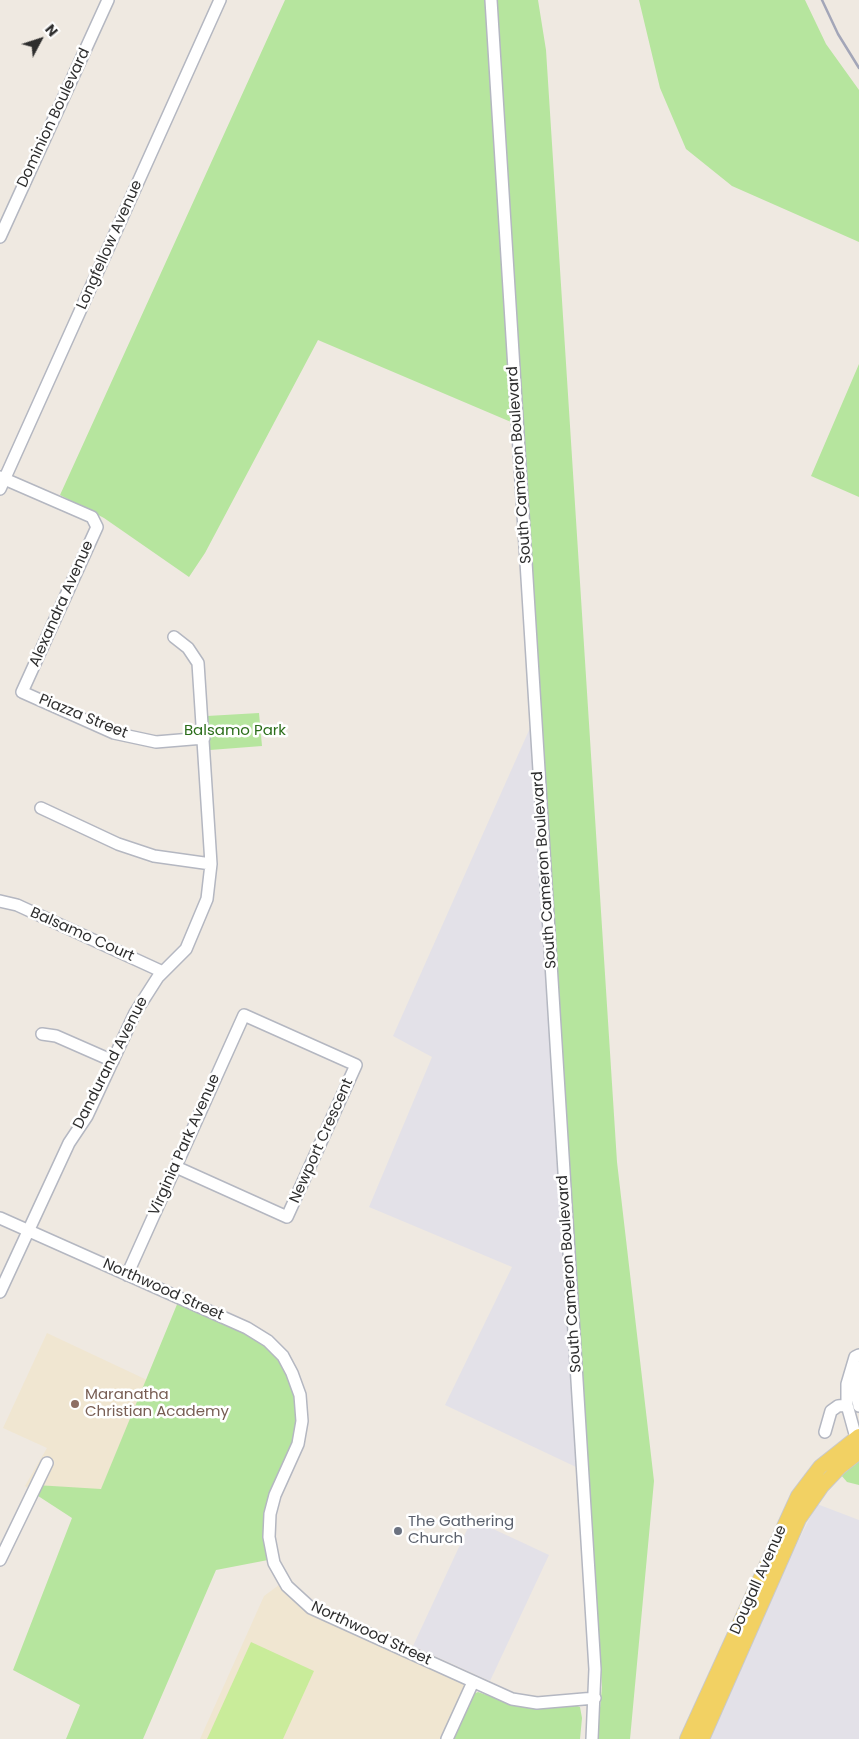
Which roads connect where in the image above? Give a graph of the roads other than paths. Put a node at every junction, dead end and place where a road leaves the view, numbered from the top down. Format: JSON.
{"nodes":[{"id":1,"x":108,"y":0,"type":"edge"},
{"id":2,"x":220,"y":0,"type":"edge"},
{"id":3,"x":491,"y":0,"type":"edge"},
{"id":4,"x":0,"y":237,"type":"edge"},
{"id":5,"x":2,"y":482,"type":"edge"},
{"id":6,"x":174,"y":637,"type":"dead end"},
{"id":7,"x":22,"y":692,"type":"joint"},
{"id":8,"x":204,"y":738,"type":"junction"},
{"id":9,"x":41,"y":808,"type":"dead end"},
{"id":10,"x":211,"y":864,"type":"junction"},
{"id":11,"x":0,"y":901,"type":"edge"},
{"id":12,"x":164,"y":972,"type":"junction"},
{"id":13,"x":244,"y":1015,"type":"joint"},
{"id":14,"x":42,"y":1034,"type":"dead end"},
{"id":15,"x":113,"y":1061,"type":"junction"},
{"id":16,"x":176,"y":1167,"type":"junction"},
{"id":17,"x":0,"y":1218,"type":"edge"},
{"id":18,"x":28,"y":1230,"type":"junction"},
{"id":19,"x":127,"y":1275,"type":"junction"},
{"id":20,"x":0,"y":1292,"type":"edge"},
{"id":21,"x":859,"y":1355,"type":"edge"},
{"id":22,"x":859,"y":1368,"type":"edge"},
{"id":23,"x":847,"y":1405,"type":"junction"},
{"id":24,"x":859,"y":1406,"type":"edge"},
{"id":25,"x":825,"y":1432,"type":"dead end"},
{"id":26,"x":858,"y":1444,"type":"edge"},
{"id":27,"x":47,"y":1463,"type":"dead end"},
{"id":28,"x":0,"y":1560,"type":"edge"},
{"id":29,"x":473,"y":1682,"type":"junction"},
{"id":30,"x":594,"y":1698,"type":"junction"},
{"id":31,"x":447,"y":1739,"type":"edge"},
{"id":32,"x":592,"y":1739,"type":"edge"},
{"id":33,"x":687,"y":1739,"type":"edge"},
{"id":34,"x":702,"y":1739,"type":"edge"}],
"edges":[{"from":1,"to":4,"type":"street","name":"Dominion Boulevard"},
{"from":2,"to":5,"type":"street","name":"Longfellow Avenue"},
{"from":3,"to":30,"type":"street","name":"South Cameron Boulevard"},
{"from":5,"to":7,"type":"street","name":"Alexandra Avenue"},
{"from":6,"to":8,"type":"street","name":"Dandurand Avenue"},
{"from":7,"to":8,"type":"street","name":"Piazza Street"},
{"from":8,"to":10,"type":"street","name":"Dandurand Avenue"},
{"from":9,"to":10,"type":"street"},
{"from":10,"to":12,"type":"street","name":"Dandurand Avenue"},
{"from":11,"to":12,"type":"street","name":"Balsamo Court"},
{"from":12,"to":15,"type":"street","name":"Dandurand Avenue"},
{"from":13,"to":16,"type":"street","name":"Virginia Park Avenue"},
{"from":13,"to":16,"type":"street","name":"Newport Crescent"},
{"from":14,"to":15,"type":"street"},
{"from":15,"to":18,"type":"street","name":"Dandurand Avenue"},
{"from":16,"to":19,"type":"street","name":"Virginia Park Avenue"},
{"from":17,"to":18,"type":"street","name":"Northwood Street"},
{"from":18,"to":19,"type":"street","name":"Northwood Street"},
{"from":18,"to":20,"type":"street","name":"Dandurand Avenue"},
{"from":19,"to":29,"type":"street","name":"Northwood Street"},
{"from":21,"to":23,"type":"street"},
{"from":22,"to":24,"type":"street"},
{"from":23,"to":25,"type":"street"},
{"from":23,"to":26,"type":"street"},
{"from":26,"to":33,"type":"main road","name":"Dougall Avenue"},
{"from":26,"to":34,"type":"main road","name":"Dougall Avenue"},
{"from":27,"to":28,"type":"street"},
{"from":29,"to":30,"type":"street","name":"Northwood Street"},
{"from":29,"to":31,"type":"street"},
{"from":30,"to":32,"type":"street","name":"South Cameron Boulevard"}]}
